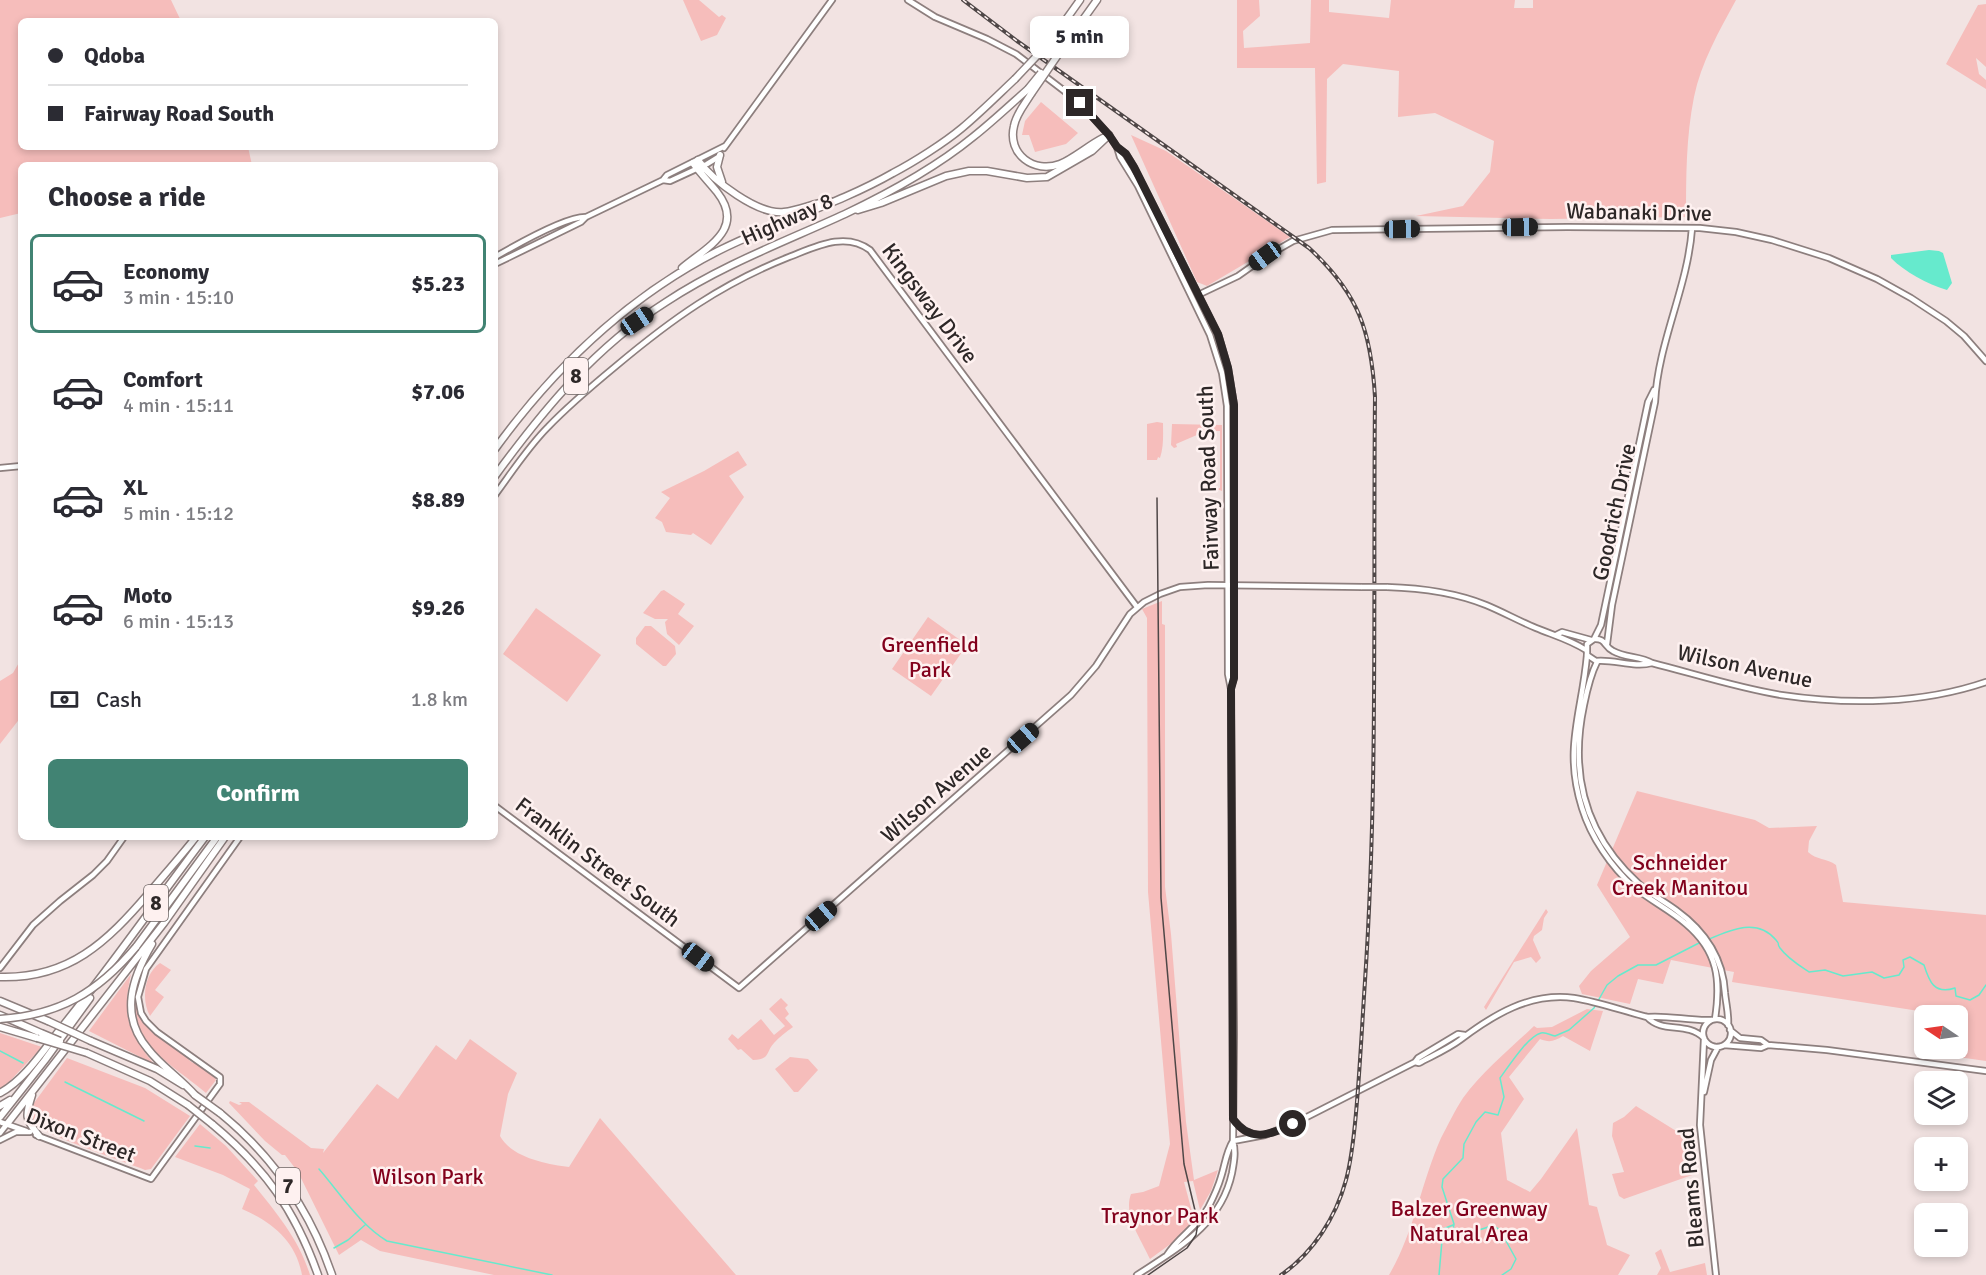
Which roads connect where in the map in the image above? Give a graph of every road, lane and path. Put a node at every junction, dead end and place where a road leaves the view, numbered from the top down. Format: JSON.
{"nodes":[{"id":1,"x":832,"y":0,"type":"edge"},
{"id":2,"x":908,"y":0,"type":"edge"},
{"id":3,"x":1080,"y":0,"type":"edge"},
{"id":4,"x":1097,"y":0,"type":"edge"},
{"id":5,"x":1029,"y":91,"type":"junction"},
{"id":6,"x":1109,"y":135,"type":"junction"},
{"id":7,"x":724,"y":146,"type":"junction"},
{"id":8,"x":1117,"y":147,"type":"junction"},
{"id":9,"x":720,"y":155,"type":"junction"},
{"id":10,"x":698,"y":164,"type":"junction"},
{"id":11,"x":722,"y":182,"type":"junction"},
{"id":12,"x":837,"y":200,"type":"junction"},
{"id":13,"x":846,"y":213,"type":"junction"},
{"id":14,"x":586,"y":217,"type":"junction"},
{"id":15,"x":1692,"y":228,"type":"junction"},
{"id":16,"x":498,"y":255,"type":"edge"},
{"id":17,"x":498,"y":263,"type":"edge"},
{"id":18,"x":671,"y":279,"type":"junction"},
{"id":19,"x":1198,"y":295,"type":"junction"},
{"id":20,"x":1986,"y":361,"type":"edge"},
{"id":21,"x":1656,"y":387,"type":"junction"},
{"id":22,"x":498,"y":445,"type":"edge"},
{"id":23,"x":18,"y":466,"type":"edge"},
{"id":24,"x":0,"y":468,"type":"edge"},
{"id":25,"x":498,"y":472,"type":"edge"},
{"id":26,"x":498,"y":491,"type":"edge"},
{"id":27,"x":1228,"y":585,"type":"junction"},
{"id":28,"x":1235,"y":586,"type":"junction"},
{"id":29,"x":1137,"y":607,"type":"junction"},
{"id":30,"x":1556,"y":635,"type":"junction"},
{"id":31,"x":1592,"y":640,"type":"junction"},
{"id":32,"x":1607,"y":646,"type":"junction"},
{"id":33,"x":1587,"y":653,"type":"junction"},
{"id":34,"x":1600,"y":661,"type":"junction"},
{"id":35,"x":1652,"y":663,"type":"junction"},
{"id":36,"x":1986,"y":682,"type":"edge"},
{"id":37,"x":1231,"y":689,"type":"junction"},
{"id":38,"x":498,"y":808,"type":"edge"},
{"id":39,"x":122,"y":840,"type":"edge"},
{"id":40,"x":193,"y":840,"type":"edge"},
{"id":41,"x":203,"y":840,"type":"edge"},
{"id":42,"x":215,"y":840,"type":"edge"},
{"id":43,"x":223,"y":840,"type":"edge"},
{"id":44,"x":238,"y":840,"type":"edge"},
{"id":45,"x":164,"y":922,"type":"junction"},
{"id":46,"x":1696,"y":931,"type":"junction"},
{"id":47,"x":1715,"y":957,"type":"junction"},
{"id":48,"x":0,"y":968,"type":"edge"},
{"id":49,"x":108,"y":970,"type":"junction"},
{"id":50,"x":0,"y":977,"type":"edge"},
{"id":51,"x":739,"y":988,"type":"joint"},
{"id":52,"x":0,"y":1001,"type":"edge"},
{"id":53,"x":0,"y":1017,"type":"edge"},
{"id":54,"x":1647,"y":1017,"type":"junction"},
{"id":55,"x":1713,"y":1020,"type":"junction"},
{"id":56,"x":0,"y":1027,"type":"edge"},
{"id":57,"x":1729,"y":1028,"type":"junction"},
{"id":58,"x":39,"y":1036,"type":"junction"},
{"id":59,"x":1704,"y":1038,"type":"junction"},
{"id":60,"x":1768,"y":1045,"type":"junction"},
{"id":61,"x":1721,"y":1046,"type":"junction"},
{"id":62,"x":1986,"y":1071,"type":"edge"},
{"id":63,"x":34,"y":1089,"type":"junction"},
{"id":64,"x":0,"y":1093,"type":"edge"},
{"id":65,"x":195,"y":1095,"type":"junction"},
{"id":66,"x":16,"y":1097,"type":"junction"},
{"id":67,"x":1702,"y":1097,"type":"junction"},
{"id":68,"x":0,"y":1106,"type":"edge"},
{"id":69,"x":0,"y":1117,"type":"edge"},
{"id":70,"x":1233,"y":1119,"type":"junction"},
{"id":71,"x":3,"y":1123,"type":"edge"},
{"id":72,"x":30,"y":1132,"type":"junction"},
{"id":73,"x":0,"y":1133,"type":"edge"},
{"id":74,"x":39,"y":1136,"type":"junction"},
{"id":75,"x":1260,"y":1136,"type":"junction"},
{"id":76,"x":0,"y":1140,"type":"edge"},
{"id":77,"x":1233,"y":1141,"type":"junction"},
{"id":78,"x":1167,"y":1255,"type":"junction"},
{"id":79,"x":318,"y":1275,"type":"edge"},
{"id":80,"x":332,"y":1275,"type":"edge"},
{"id":81,"x":1137,"y":1275,"type":"edge"},
{"id":82,"x":1716,"y":1275,"type":"edge"}],
"edges":[{"from":1,"to":7,"type":"main road"},
{"from":2,"to":6,"type":"main road","name":"Fairway Road South"},
{"from":3,"to":12,"type":"highway","name":"Highway 8","number":"8","bridge":true},
{"from":4,"to":5,"type":"highway","name":"Highway 8","number":"8","bridge":true},
{"from":5,"to":6,"type":"highway"},
{"from":5,"to":13,"type":"highway","name":"Highway 8","number":"8"},
{"from":6,"to":8,"type":"main road","name":"Fairway Road South"},
{"from":6,"to":13,"type":"highway"},
{"from":7,"to":9,"type":"main road"},
{"from":7,"to":10,"type":"main road"},
{"from":8,"to":19,"type":"main road","name":"Fairway Road South"},
{"from":8,"to":27,"type":"main road","name":"Fairway Road South"},
{"from":9,"to":10,"type":"main road"},
{"from":9,"to":11,"type":"highway"},
{"from":10,"to":11,"type":"highway"},
{"from":10,"to":14,"type":"main road"},
{"from":10,"to":18,"type":"highway"},
{"from":11,"to":12,"type":"highway"},
{"from":12,"to":18,"type":"highway","name":"Highway 8","number":"8"},
{"from":13,"to":25,"type":"highway","name":"Highway 8","number":"8"},
{"from":14,"to":16,"type":"main road"},
{"from":14,"to":17,"type":"main road"},
{"from":15,"to":19,"type":"main road","name":"Wabanaki Drive"},
{"from":15,"to":20,"type":"main road","name":"Wabanaki Drive"},
{"from":15,"to":21,"type":"main road","name":"Goodrich Drive"},
{"from":18,"to":22,"type":"highway","name":"Highway 8","number":"8"},
{"from":19,"to":28,"type":"main road","name":"Fairway Road South"},
{"from":21,"to":31,"type":"main road","name":"Goodrich Drive"},
{"from":21,"to":32,"type":"main road","name":"Goodrich Drive"},
{"from":23,"to":24,"type":"main road"},
{"from":26,"to":29,"type":"main road","name":"Kingsway Drive"},
{"from":27,"to":28,"type":"main road","name":"Wilson Avenue"},
{"from":27,"to":29,"type":"main road","name":"Wilson Avenue"},
{"from":27,"to":37,"type":"main road","name":"Fairway Road South"},
{"from":28,"to":30,"type":"main road","name":"Wilson Avenue","bridge":true},
{"from":28,"to":37,"type":"main road","name":"Fairway Road South"},
{"from":29,"to":51,"type":"main road","name":"Wilson Avenue"},
{"from":30,"to":31,"type":"main road","name":"Wilson Avenue"},
{"from":30,"to":33,"type":"main road","name":"Wilson Avenue"},
{"from":31,"to":32,"type":"main road","name":"Wilson Avenue"},
{"from":31,"to":33,"type":"main road"},
{"from":32,"to":34,"type":"main road"},
{"from":32,"to":35,"type":"main road","name":"Wilson Avenue"},
{"from":33,"to":34,"type":"main road","name":"Wilson Avenue"},
{"from":33,"to":46,"type":"main road"},
{"from":34,"to":35,"type":"main road"},
{"from":34,"to":46,"type":"main road"},
{"from":35,"to":36,"type":"main road","name":"Wilson Avenue"},
{"from":37,"to":70,"type":"main road","name":"Fairway Road South"},
{"from":38,"to":51,"type":"main road","name":"Franklin Street South"},
{"from":39,"to":48,"type":"main road"},
{"from":40,"to":50,"type":"highway"},
{"from":41,"to":49,"type":"highway","number":"8"},
{"from":42,"to":53,"type":"highway","bridge":true},
{"from":43,"to":45,"type":"highway","number":"8"},
{"from":44,"to":74,"type":"main road","name":"Dixon Street"},
{"from":45,"to":63,"type":"highway"},
{"from":45,"to":65,"type":"highway"},
{"from":46,"to":47,"type":"main road"},
{"from":47,"to":55,"type":"main road"},
{"from":47,"to":57,"type":"main road"},
{"from":49,"to":64,"type":"highway"},
{"from":49,"to":66,"type":"highway"},
{"from":52,"to":65,"type":"highway","number":"7","bridge":true},
{"from":53,"to":58,"type":"highway","number":"7"},
{"from":54,"to":55,"type":"main road"},
{"from":54,"to":59,"type":"main road"},
{"from":54,"to":75,"type":"main road"},
{"from":55,"to":57,"type":"main road"},
{"from":55,"to":59,"type":"main road"},
{"from":56,"to":58,"type":"highway"},
{"from":57,"to":60,"type":"main road"},
{"from":57,"to":61,"type":"main road"},
{"from":58,"to":79,"type":"highway","number":"7","bridge":true},
{"from":59,"to":61,"type":"main road"},
{"from":59,"to":67,"type":"main road","name":"Bleams Road"},
{"from":60,"to":61,"type":"main road"},
{"from":60,"to":62,"type":"main road"},
{"from":61,"to":67,"type":"main road","name":"Bleams Road"},
{"from":63,"to":71,"type":"highway"},
{"from":63,"to":74,"type":"highway"},
{"from":65,"to":80,"type":"highway","number":"7","bridge":true},
{"from":66,"to":68,"type":"highway"},
{"from":66,"to":69,"type":"highway"},
{"from":67,"to":82,"type":"main road","name":"Bleams Road"},
{"from":70,"to":75,"type":"main road"},
{"from":70,"to":77,"type":"main road","name":"Fairway Road South"},
{"from":71,"to":72,"type":"main road","name":"Dixon Street"},
{"from":71,"to":73,"type":"main road"},
{"from":72,"to":74,"type":"main road","name":"Dixon Street"},
{"from":72,"to":76,"type":"main road"},
{"from":75,"to":77,"type":"main road"},
{"from":77,"to":78,"type":"main road"},
{"from":77,"to":78,"type":"main road","name":"Fairway Road South"},
{"from":78,"to":81,"type":"main road"}]}
